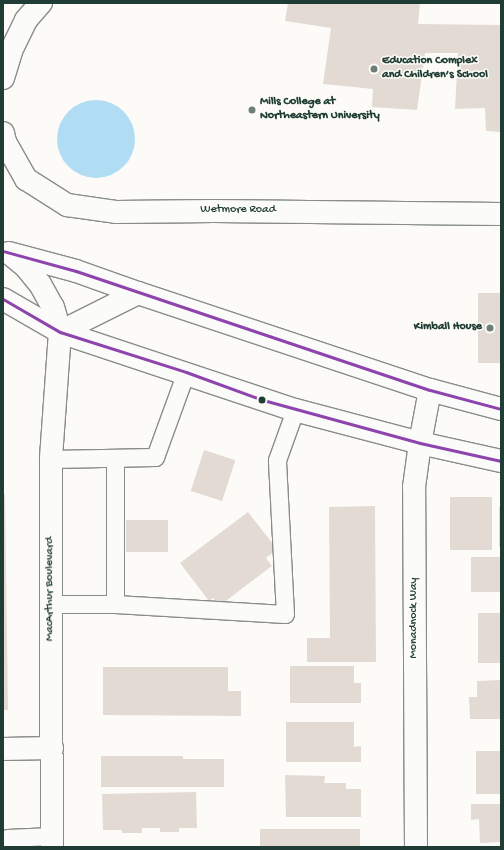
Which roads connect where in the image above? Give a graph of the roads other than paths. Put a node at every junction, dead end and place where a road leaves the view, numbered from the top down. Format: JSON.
{"nodes":[{"id":1,"x":41,"y":3,"type":"edge"},
{"id":2,"x":3,"y":78,"type":"edge"},
{"id":3,"x":4,"y":139,"type":"edge"},
{"id":4,"x":501,"y":214,"type":"edge"},
{"id":5,"x":6,"y":252,"type":"edge"},
{"id":6,"x":138,"y":293,"type":"junction"},
{"id":7,"x":3,"y":299,"type":"edge"},
{"id":8,"x":60,"y":332,"type":"junction"},
{"id":9,"x":186,"y":372,"type":"junction"},
{"id":10,"x":430,"y":390,"type":"junction"},
{"id":11,"x":501,"y":409,"type":"edge"},
{"id":12,"x":295,"y":410,"type":"junction"},
{"id":13,"x":420,"y":443,"type":"junction"},
{"id":14,"x":115,"y":458,"type":"junction"},
{"id":15,"x":51,"y":459,"type":"junction"},
{"id":16,"x":501,"y":461,"type":"edge"},
{"id":17,"x":51,"y":604,"type":"junction"},
{"id":18,"x":115,"y":604,"type":"junction"},
{"id":19,"x":52,"y":748,"type":"junction"},
{"id":20,"x":3,"y":749,"type":"edge"},
{"id":21,"x":8,"y":838,"type":"dead end"},
{"id":22,"x":52,"y":842,"type":"edge"},
{"id":23,"x":416,"y":847,"type":"edge"}],
"edges":[{"from":1,"to":2,"type":"street"},
{"from":3,"to":4,"type":"street","name":"Wetmore Road"},
{"from":5,"to":6,"type":"street","name":"MacArthur Boulevard"},
{"from":5,"to":8,"type":"street","name":"MacArthur Boulevard"},
{"from":6,"to":8,"type":"street"},
{"from":6,"to":10,"type":"street","name":"MacArthur Boulevard"},
{"from":7,"to":8,"type":"street"},
{"from":8,"to":9,"type":"street"},
{"from":8,"to":15,"type":"street","name":"MacArthur Boulevard"},
{"from":9,"to":12,"type":"street"},
{"from":9,"to":14,"type":"lane"},
{"from":10,"to":11,"type":"street","name":"MacArthur Boulevard"},
{"from":10,"to":13,"type":"street","name":"Monadnock Way"},
{"from":12,"to":13,"type":"street"},
{"from":12,"to":18,"type":"lane"},
{"from":13,"to":16,"type":"street"},
{"from":13,"to":23,"type":"street","name":"Monadnock Way"},
{"from":14,"to":15,"type":"lane"},
{"from":14,"to":18,"type":"lane"},
{"from":15,"to":17,"type":"street","name":"MacArthur Boulevard"},
{"from":17,"to":18,"type":"lane"},
{"from":17,"to":19,"type":"street","name":"MacArthur Boulevard"},
{"from":19,"to":20,"type":"street"},
{"from":19,"to":22,"type":"street","name":"MacArthur Boulevard"},
{"from":21,"to":22,"type":"lane"}]}
